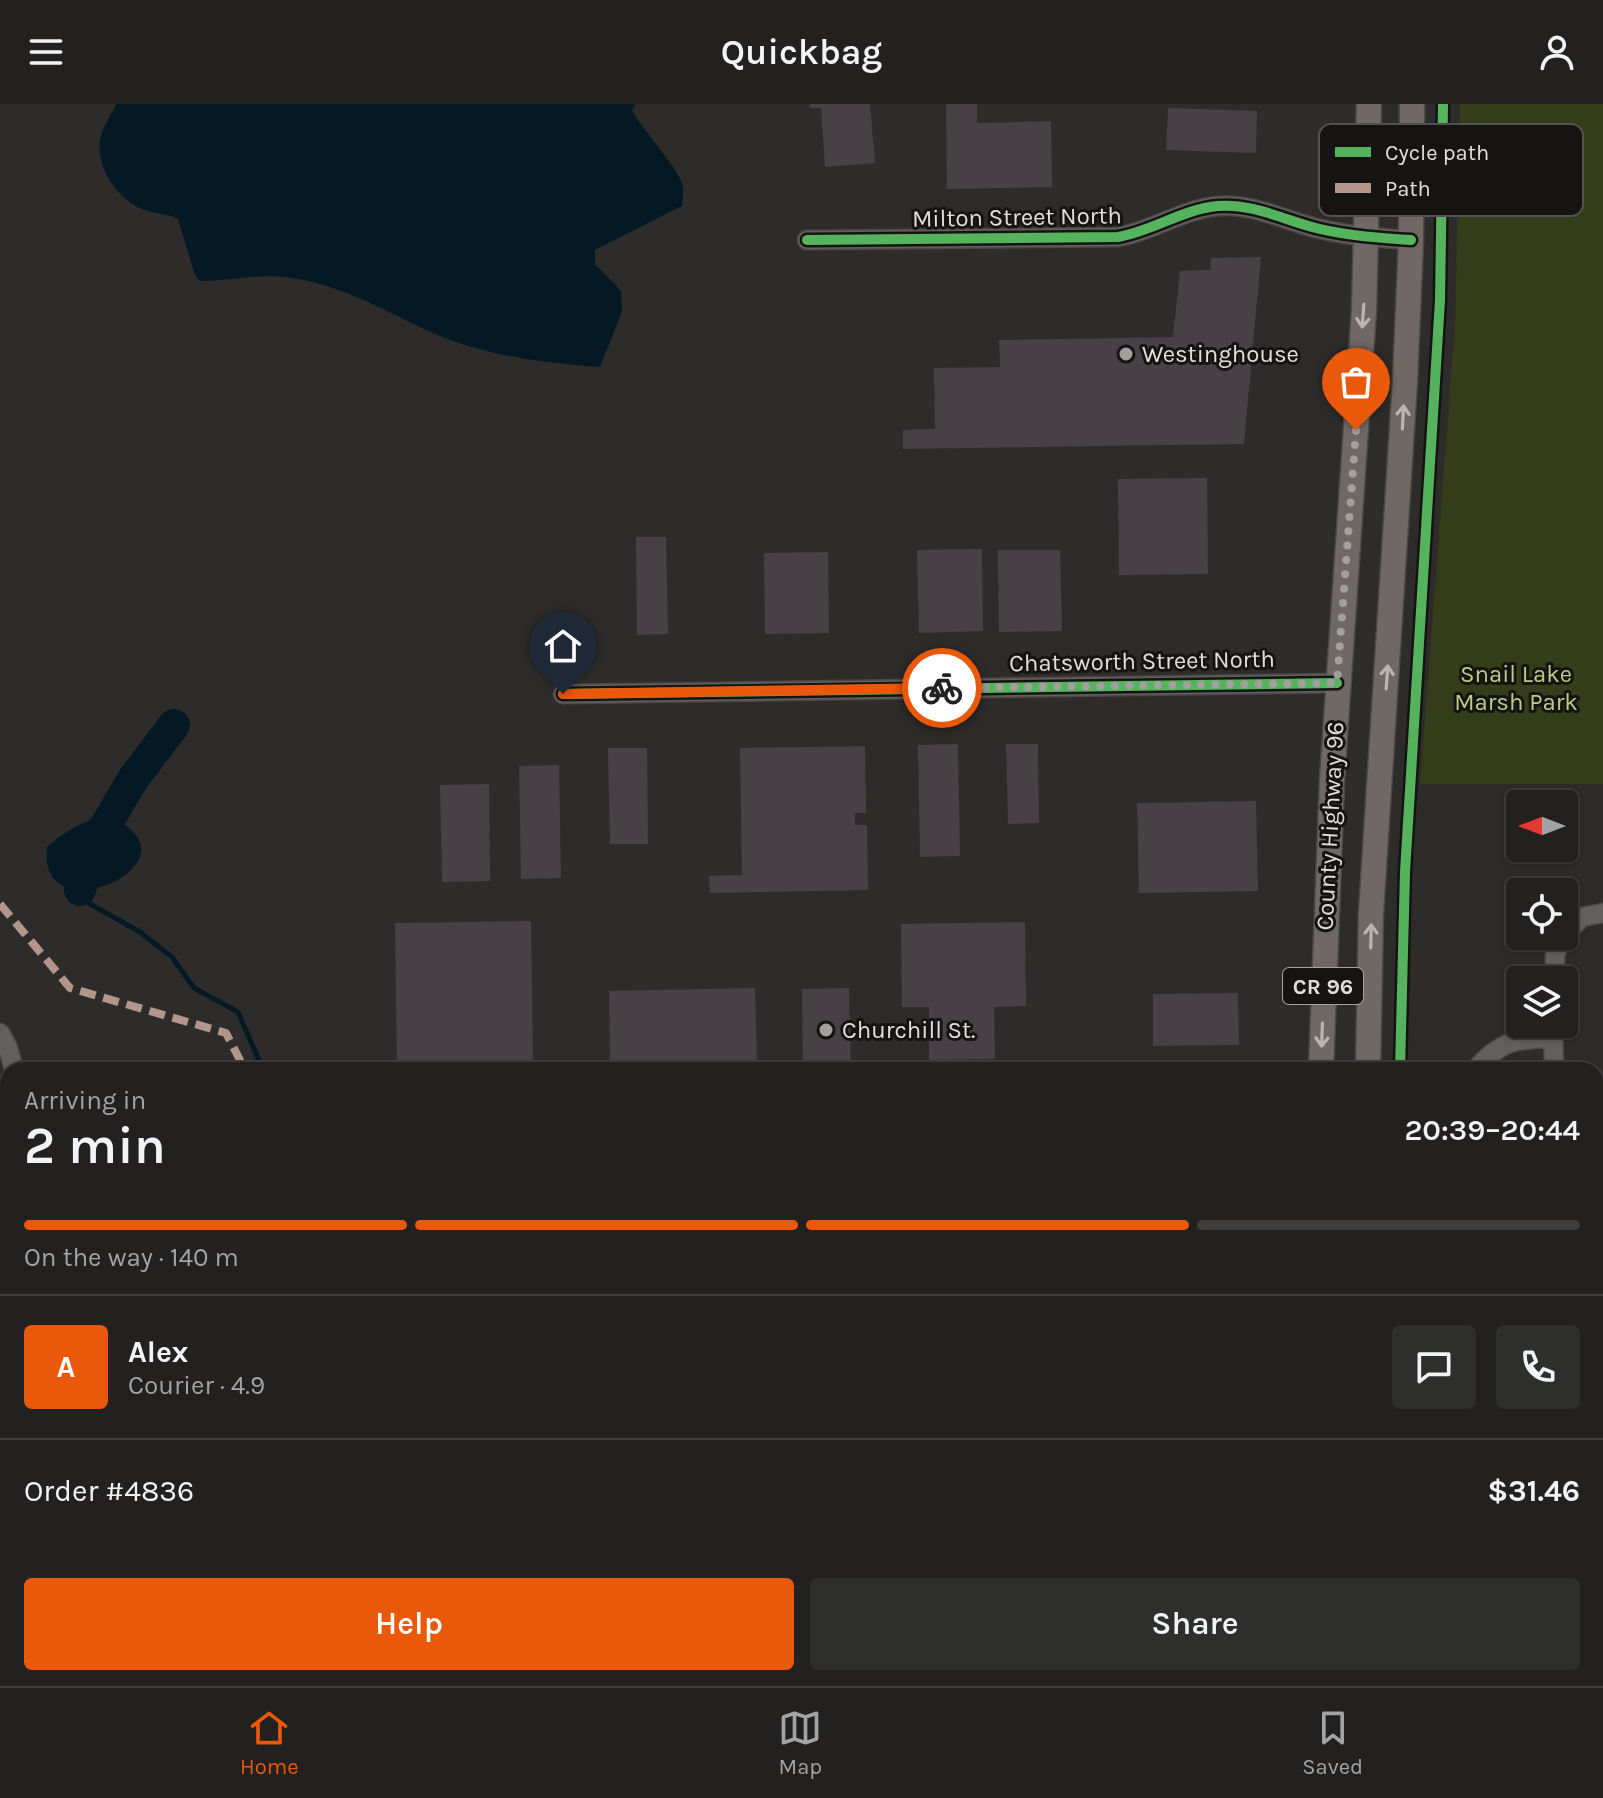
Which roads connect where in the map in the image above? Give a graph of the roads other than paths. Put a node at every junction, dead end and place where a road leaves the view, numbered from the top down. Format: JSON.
{"nodes":[{"id":1,"x":1369,"y":104,"type":"edge"},
{"id":2,"x":1412,"y":104,"type":"edge"},
{"id":3,"x":1369,"y":124,"type":"edge"},
{"id":4,"x":1412,"y":124,"type":"edge"},
{"id":5,"x":1367,"y":216,"type":"edge"},
{"id":6,"x":1411,"y":216,"type":"edge"},
{"id":7,"x":1367,"y":238,"type":"junction"},
{"id":8,"x":807,"y":240,"type":"dead end"},
{"id":9,"x":1411,"y":240,"type":"junction"},
{"id":10,"x":1337,"y":683,"type":"junction"},
{"id":11,"x":563,"y":694,"type":"dead end"},
{"id":12,"x":1603,"y":913,"type":"edge"},
{"id":13,"x":1578,"y":921,"type":"edge"},
{"id":14,"x":0,"y":1033,"type":"edge"},
{"id":15,"x":1521,"y":1038,"type":"edge"},
{"id":16,"x":1553,"y":1038,"type":"edge"},
{"id":17,"x":12,"y":1062,"type":"edge"},
{"id":18,"x":1321,"y":1062,"type":"edge"},
{"id":19,"x":1368,"y":1062,"type":"edge"},
{"id":20,"x":1482,"y":1062,"type":"edge"},
{"id":21,"x":1554,"y":1062,"type":"edge"}],
"edges":[{"from":1,"to":3,"type":"main road","name":"County Highway 96","number":"CR 96"},
{"from":2,"to":4,"type":"main road","name":"County Highway 96","number":"CR 96"},
{"from":5,"to":7,"type":"main road","name":"County Highway 96","number":"CR 96"},
{"from":6,"to":9,"type":"main road","name":"County Highway 96","number":"CR 96"},
{"from":7,"to":8,"type":"street","name":"Milton Street North"},
{"from":7,"to":9,"type":"street","name":"Milton Street North"},
{"from":7,"to":10,"type":"main road","name":"County Highway 96","number":"CR 96","one_way":true},
{"from":19,"to":9,"type":"main road","name":"County Highway 96","number":"CR 96","one_way":true},
{"from":10,"to":11,"type":"street","name":"Chatsworth Street North"},
{"from":10,"to":18,"type":"main road","name":"County Highway 96","number":"CR 96","one_way":true},
{"from":12,"to":13,"type":"street"},
{"from":14,"to":17,"type":"street"},
{"from":15,"to":20,"type":"street"},
{"from":16,"to":21,"type":"street"}]}
